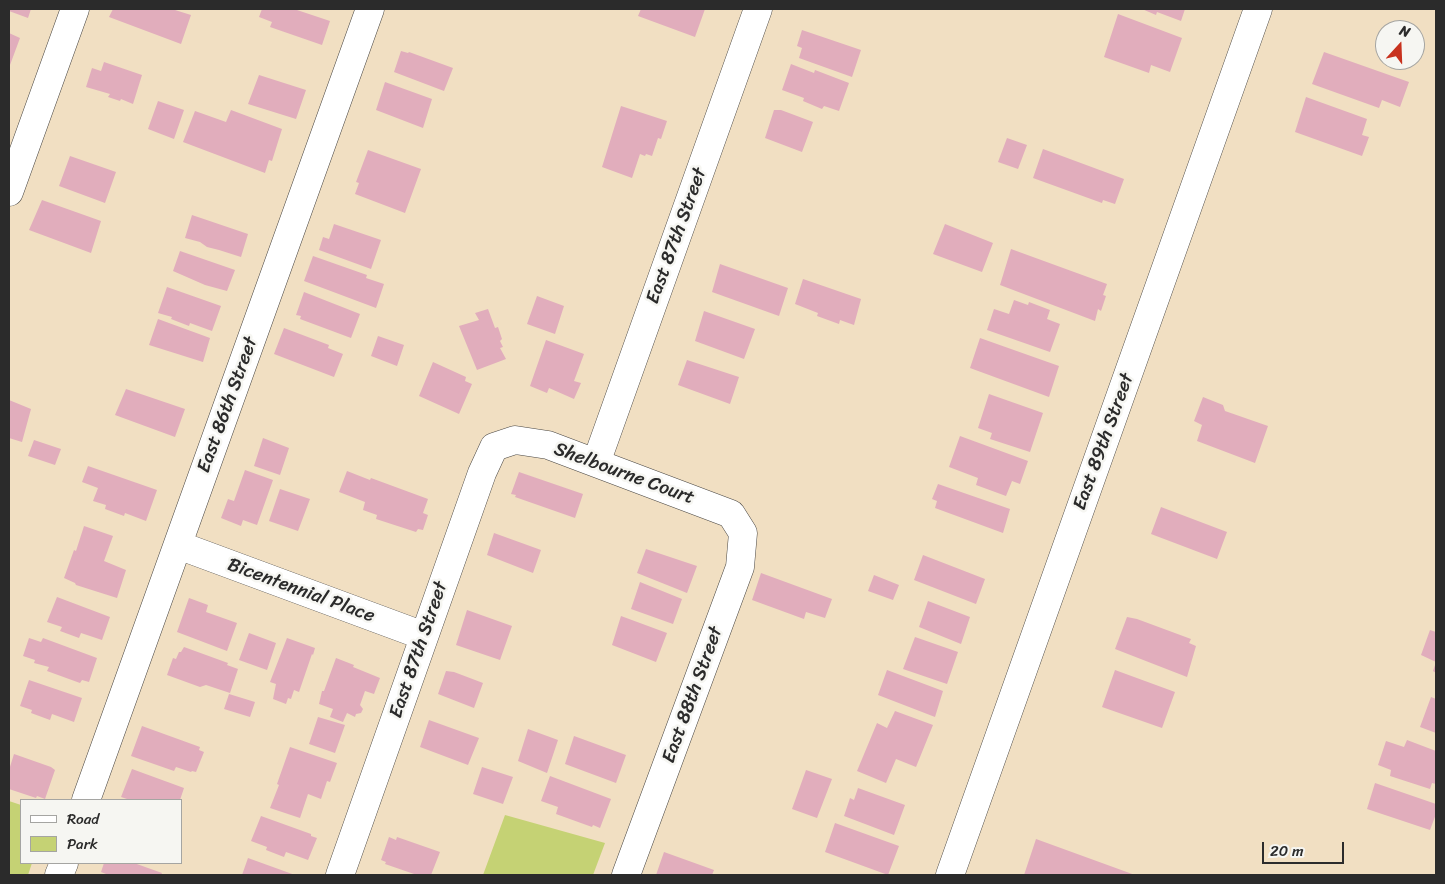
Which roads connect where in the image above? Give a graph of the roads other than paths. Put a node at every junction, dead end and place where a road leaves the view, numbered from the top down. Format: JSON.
{"nodes":[{"id":1,"x":75,"y":9,"type":"edge"},
{"id":2,"x":370,"y":9,"type":"edge"},
{"id":3,"x":758,"y":9,"type":"edge"},
{"id":4,"x":1258,"y":9,"type":"edge"},
{"id":5,"x":9,"y":192,"type":"edge"},
{"id":6,"x":515,"y":440,"type":"joint"},
{"id":7,"x":596,"y":463,"type":"junction"},
{"id":8,"x":731,"y":514,"type":"joint"},
{"id":9,"x":178,"y":545,"type":"junction"},
{"id":10,"x":424,"y":636,"type":"junction"},
{"id":11,"x":86,"y":799,"type":"edge"},
{"id":12,"x":340,"y":875,"type":"edge"},
{"id":13,"x":626,"y":875,"type":"edge"},
{"id":14,"x":950,"y":875,"type":"edge"}],
"edges":[{"from":1,"to":5,"type":"street"},
{"from":2,"to":9,"type":"street","name":"East 86th Street"},
{"from":3,"to":7,"type":"street","name":"East 87th Street"},
{"from":4,"to":14,"type":"street","name":"East 89th Street"},
{"from":6,"to":7,"type":"street","name":"Shelbourne Court"},
{"from":6,"to":10,"type":"street","name":"East 87th Street"},
{"from":7,"to":8,"type":"street","name":"Shelbourne Court"},
{"from":8,"to":13,"type":"street","name":"East 88th Street"},
{"from":9,"to":10,"type":"street","name":"Bicentennial Place"},
{"from":9,"to":11,"type":"street","name":"East 86th Street"},
{"from":10,"to":12,"type":"street","name":"East 87th Street"}]}
